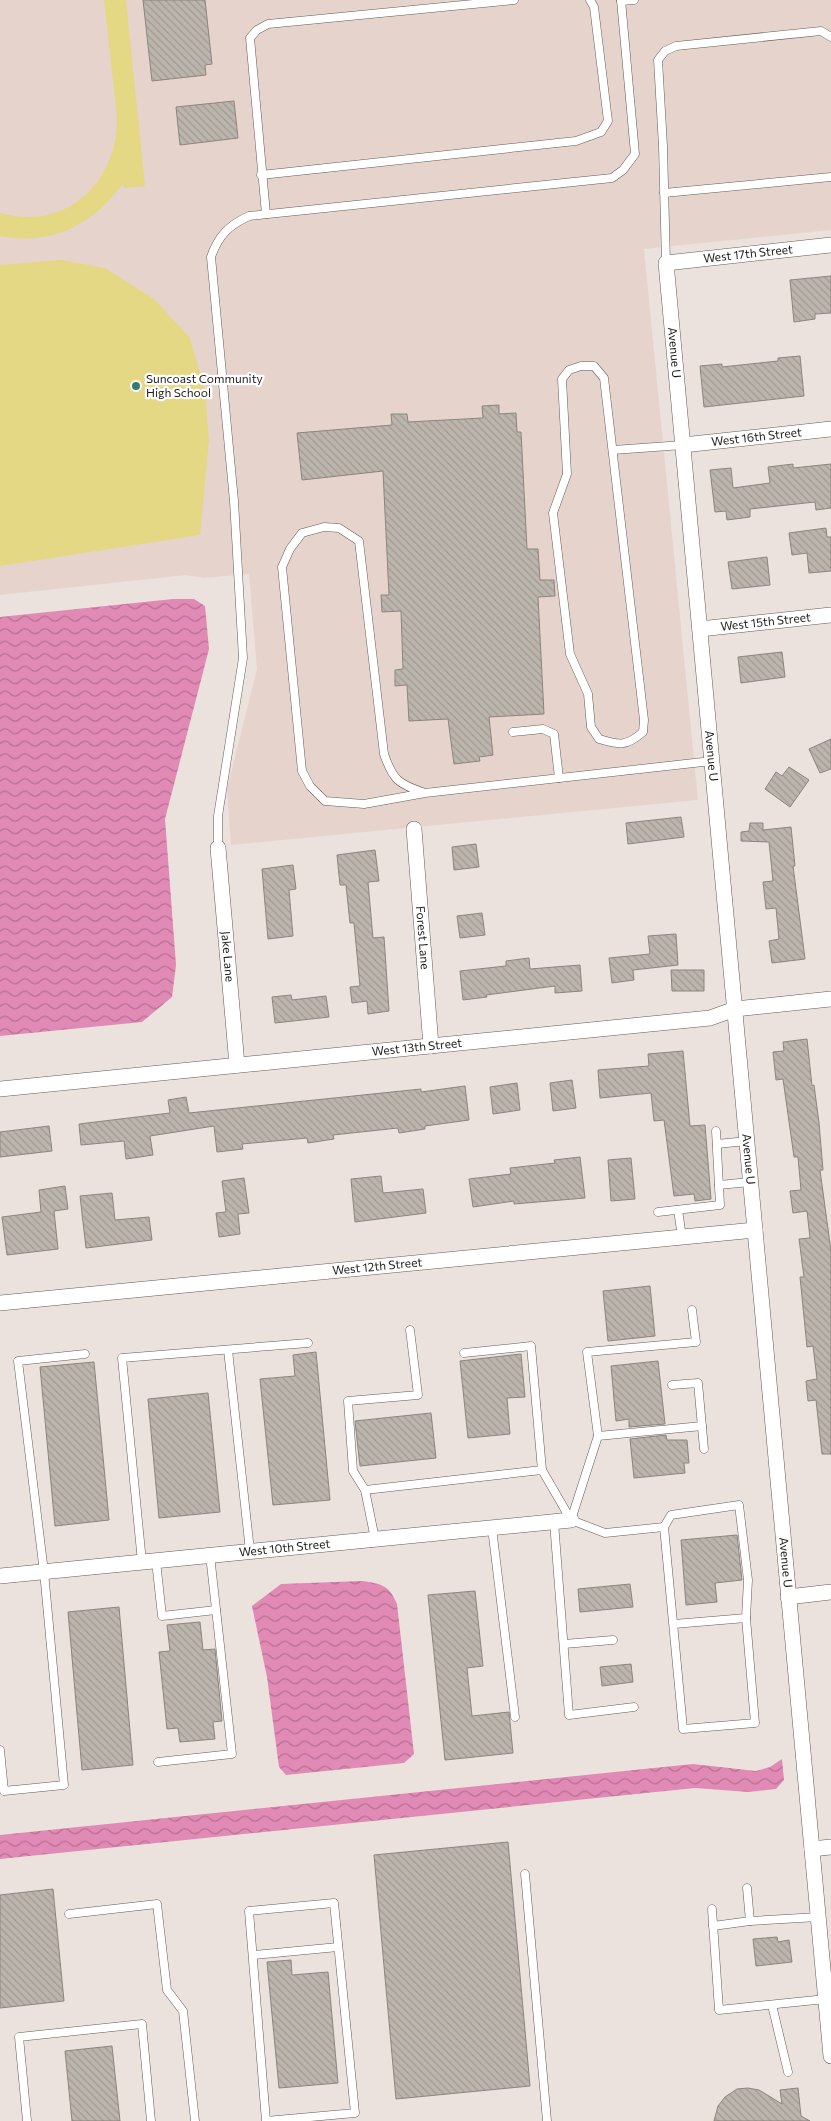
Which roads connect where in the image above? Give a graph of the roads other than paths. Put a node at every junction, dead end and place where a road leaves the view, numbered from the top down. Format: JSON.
{"nodes":[{"id":1,"x":514,"y":0,"type":"edge"},
{"id":2,"x":590,"y":0,"type":"edge"},
{"id":3,"x":634,"y":0,"type":"edge"},
{"id":4,"x":621,"y":1,"type":"edge"},
{"id":5,"x":831,"y":37,"type":"edge"},
{"id":6,"x":261,"y":175,"type":"junction"},
{"id":7,"x":831,"y":177,"type":"edge"},
{"id":8,"x":664,"y":193,"type":"junction"},
{"id":9,"x":266,"y":214,"type":"junction"},
{"id":10,"x":831,"y":245,"type":"edge"},
{"id":11,"x":666,"y":262,"type":"junction"},
{"id":12,"x":831,"y":429,"type":"edge"},
{"id":13,"x":683,"y":445,"type":"junction"},
{"id":14,"x":613,"y":450,"type":"junction"},
{"id":15,"x":831,"y":615,"type":"edge"},
{"id":16,"x":700,"y":629,"type":"junction"},
{"id":17,"x":513,"y":732,"type":"dead end"},
{"id":18,"x":712,"y":761,"type":"junction"},
{"id":19,"x":559,"y":778,"type":"junction"},
{"id":20,"x":425,"y":793,"type":"junction"},
{"id":21,"x":414,"y":829,"type":"dead end"},
{"id":22,"x":218,"y":848,"type":"joint"},
{"id":23,"x":831,"y":999,"type":"edge"},
{"id":24,"x":734,"y":1009,"type":"junction"},
{"id":25,"x":431,"y":1046,"type":"junction"},
{"id":26,"x":237,"y":1065,"type":"junction"},
{"id":27,"x":0,"y":1089,"type":"edge"},
{"id":28,"x":716,"y":1130,"type":"dead end"},
{"id":29,"x":747,"y":1141,"type":"junction"},
{"id":30,"x":717,"y":1144,"type":"junction"},
{"id":31,"x":750,"y":1182,"type":"junction"},
{"id":32,"x":720,"y":1185,"type":"junction"},
{"id":33,"x":678,"y":1210,"type":"junction"},
{"id":34,"x":658,"y":1212,"type":"dead end"},
{"id":35,"x":755,"y":1230,"type":"junction"},
{"id":36,"x":682,"y":1237,"type":"junction"},
{"id":37,"x":0,"y":1303,"type":"edge"},
{"id":38,"x":692,"y":1310,"type":"dead end"},
{"id":39,"x":410,"y":1330,"type":"dead end"},
{"id":40,"x":308,"y":1343,"type":"dead end"},
{"id":41,"x":228,"y":1350,"type":"junction"},
{"id":42,"x":464,"y":1353,"type":"dead end"},
{"id":43,"x":85,"y":1354,"type":"dead end"},
{"id":44,"x":672,"y":1385,"type":"dead end"},
{"id":45,"x":702,"y":1426,"type":"junction"},
{"id":46,"x":598,"y":1436,"type":"junction"},
{"id":47,"x":704,"y":1449,"type":"dead end"},
{"id":48,"x":542,"y":1470,"type":"junction"},
{"id":49,"x":365,"y":1490,"type":"junction"},
{"id":50,"x":571,"y":1520,"type":"junction"},
{"id":51,"x":554,"y":1522,"type":"junction"},
{"id":52,"x":664,"y":1527,"type":"junction"},
{"id":53,"x":492,"y":1528,"type":"junction"},
{"id":54,"x":374,"y":1539,"type":"junction"},
{"id":55,"x":250,"y":1551,"type":"junction"},
{"id":56,"x":210,"y":1555,"type":"junction"},
{"id":57,"x":149,"y":1561,"type":"junction"},
{"id":58,"x":44,"y":1572,"type":"junction"},
{"id":59,"x":0,"y":1576,"type":"edge"},
{"id":60,"x":831,"y":1592,"type":"edge"},
{"id":61,"x":788,"y":1597,"type":"junction"},
{"id":62,"x":216,"y":1610,"type":"junction"},
{"id":63,"x":746,"y":1618,"type":"junction"},
{"id":64,"x":674,"y":1624,"type":"junction"},
{"id":65,"x":613,"y":1640,"type":"dead end"},
{"id":66,"x":564,"y":1644,"type":"junction"},
{"id":67,"x":634,"y":1707,"type":"dead end"},
{"id":68,"x":515,"y":1717,"type":"dead end"},
{"id":69,"x":0,"y":1750,"type":"edge"},
{"id":70,"x":158,"y":1762,"type":"dead end"},
{"id":71,"x":2,"y":1791,"type":"edge"},
{"id":72,"x":831,"y":1847,"type":"edge"},
{"id":73,"x":812,"y":1849,"type":"junction"},
{"id":74,"x":525,"y":1874,"type":"dead end"},
{"id":75,"x":747,"y":1888,"type":"dead end"},
{"id":76,"x":712,"y":1909,"type":"dead end"},
{"id":77,"x":69,"y":1914,"type":"dead end"},
{"id":78,"x":818,"y":1917,"type":"junction"},
{"id":79,"x":750,"y":1921,"type":"junction"},
{"id":80,"x":713,"y":1926,"type":"junction"},
{"id":81,"x":338,"y":1947,"type":"junction"},
{"id":82,"x":252,"y":1955,"type":"junction"},
{"id":83,"x":826,"y":2000,"type":"junction"},
{"id":84,"x":772,"y":2005,"type":"junction"},
{"id":85,"x":831,"y":2055,"type":"edge"},
{"id":86,"x":788,"y":2072,"type":"dead end"},
{"id":87,"x":27,"y":2121,"type":"edge"},
{"id":88,"x":151,"y":2121,"type":"edge"},
{"id":89,"x":195,"y":2121,"type":"edge"},
{"id":90,"x":266,"y":2121,"type":"edge"},
{"id":91,"x":547,"y":2121,"type":"edge"}],
"edges":[{"from":1,"to":6,"type":"lane"},
{"from":2,"to":6,"type":"lane"},
{"from":3,"to":4,"type":"lane"},
{"from":4,"to":9,"type":"lane"},
{"from":5,"to":8,"type":"lane"},
{"from":6,"to":9,"type":"lane"},
{"from":7,"to":8,"type":"lane"},
{"from":8,"to":11,"type":"lane"},
{"from":9,"to":22,"type":"lane"},
{"from":10,"to":11,"type":"street","name":"West 17th Street"},
{"from":11,"to":13,"type":"street","name":"Avenue U"},
{"from":12,"to":13,"type":"street","name":"West 16th Street"},
{"from":13,"to":14,"type":"lane"},
{"from":13,"to":16,"type":"street","name":"Avenue U"},
{"from":14,"to":14,"type":"lane"},
{"from":15,"to":16,"type":"street","name":"West 15th Street"},
{"from":16,"to":18,"type":"street","name":"Avenue U"},
{"from":17,"to":19,"type":"lane"},
{"from":18,"to":19,"type":"lane"},
{"from":18,"to":24,"type":"street","name":"Avenue U"},
{"from":19,"to":20,"type":"lane"},
{"from":20,"to":20,"type":"lane"},
{"from":21,"to":25,"type":"street","name":"Forest Lane"},
{"from":22,"to":26,"type":"street","name":"Jake Lane"},
{"from":23,"to":24,"type":"street","name":"West 13th Street"},
{"from":24,"to":25,"type":"street","name":"West 13th Street"},
{"from":24,"to":29,"type":"street","name":"Avenue U"},
{"from":25,"to":26,"type":"street","name":"West 13th Street"},
{"from":26,"to":27,"type":"street","name":"West 13th Street"},
{"from":28,"to":30,"type":"lane"},
{"from":29,"to":30,"type":"lane"},
{"from":29,"to":31,"type":"street","name":"Avenue U"},
{"from":30,"to":32,"type":"lane"},
{"from":31,"to":32,"type":"lane"},
{"from":31,"to":35,"type":"street","name":"Avenue U"},
{"from":32,"to":33,"type":"lane"},
{"from":33,"to":34,"type":"lane"},
{"from":33,"to":36,"type":"lane"},
{"from":35,"to":36,"type":"street","name":"West 12th Street"},
{"from":35,"to":61,"type":"street","name":"Avenue U"},
{"from":36,"to":37,"type":"street","name":"West 12th Street"},
{"from":38,"to":46,"type":"lane"},
{"from":39,"to":49,"type":"lane"},
{"from":40,"to":41,"type":"lane"},
{"from":41,"to":55,"type":"lane"},
{"from":41,"to":57,"type":"lane"},
{"from":42,"to":48,"type":"lane"},
{"from":43,"to":58,"type":"lane"},
{"from":44,"to":45,"type":"lane"},
{"from":45,"to":46,"type":"lane"},
{"from":45,"to":47,"type":"lane"},
{"from":46,"to":50,"type":"lane"},
{"from":48,"to":49,"type":"lane"},
{"from":48,"to":50,"type":"lane"},
{"from":49,"to":54,"type":"lane"},
{"from":50,"to":51,"type":"street","name":"West 10th Street"},
{"from":50,"to":52,"type":"lane"},
{"from":51,"to":53,"type":"street","name":"West 10th Street"},
{"from":51,"to":66,"type":"lane"},
{"from":52,"to":63,"type":"lane"},
{"from":52,"to":64,"type":"lane"},
{"from":53,"to":54,"type":"street","name":"West 10th Street"},
{"from":53,"to":68,"type":"lane"},
{"from":54,"to":55,"type":"street","name":"West 10th Street"},
{"from":55,"to":56,"type":"street","name":"West 10th Street"},
{"from":56,"to":57,"type":"street","name":"West 10th Street"},
{"from":56,"to":62,"type":"lane"},
{"from":57,"to":58,"type":"street","name":"West 10th Street"},
{"from":57,"to":62,"type":"lane"},
{"from":58,"to":59,"type":"street","name":"West 10th Street"},
{"from":58,"to":71,"type":"lane"},
{"from":60,"to":61,"type":"street"},
{"from":61,"to":73,"type":"street","name":"Avenue U"},
{"from":62,"to":70,"type":"lane"},
{"from":63,"to":64,"type":"lane"},
{"from":63,"to":64,"type":"lane"},
{"from":65,"to":66,"type":"lane"},
{"from":66,"to":67,"type":"lane"},
{"from":69,"to":71,"type":"lane"},
{"from":72,"to":73,"type":"street"},
{"from":73,"to":78,"type":"street","name":"Avenue U"},
{"from":74,"to":91,"type":"lane"},
{"from":75,"to":79,"type":"lane"},
{"from":76,"to":80,"type":"lane"},
{"from":77,"to":89,"type":"lane"},
{"from":78,"to":79,"type":"lane"},
{"from":78,"to":83,"type":"street","name":"Avenue U"},
{"from":79,"to":80,"type":"lane"},
{"from":80,"to":84,"type":"lane"},
{"from":81,"to":82,"type":"lane"},
{"from":81,"to":82,"type":"lane"},
{"from":81,"to":90,"type":"lane"},
{"from":82,"to":90,"type":"lane"},
{"from":83,"to":84,"type":"lane"},
{"from":83,"to":85,"type":"street","name":"Avenue U"},
{"from":84,"to":86,"type":"lane"},
{"from":87,"to":88,"type":"lane"}]}
